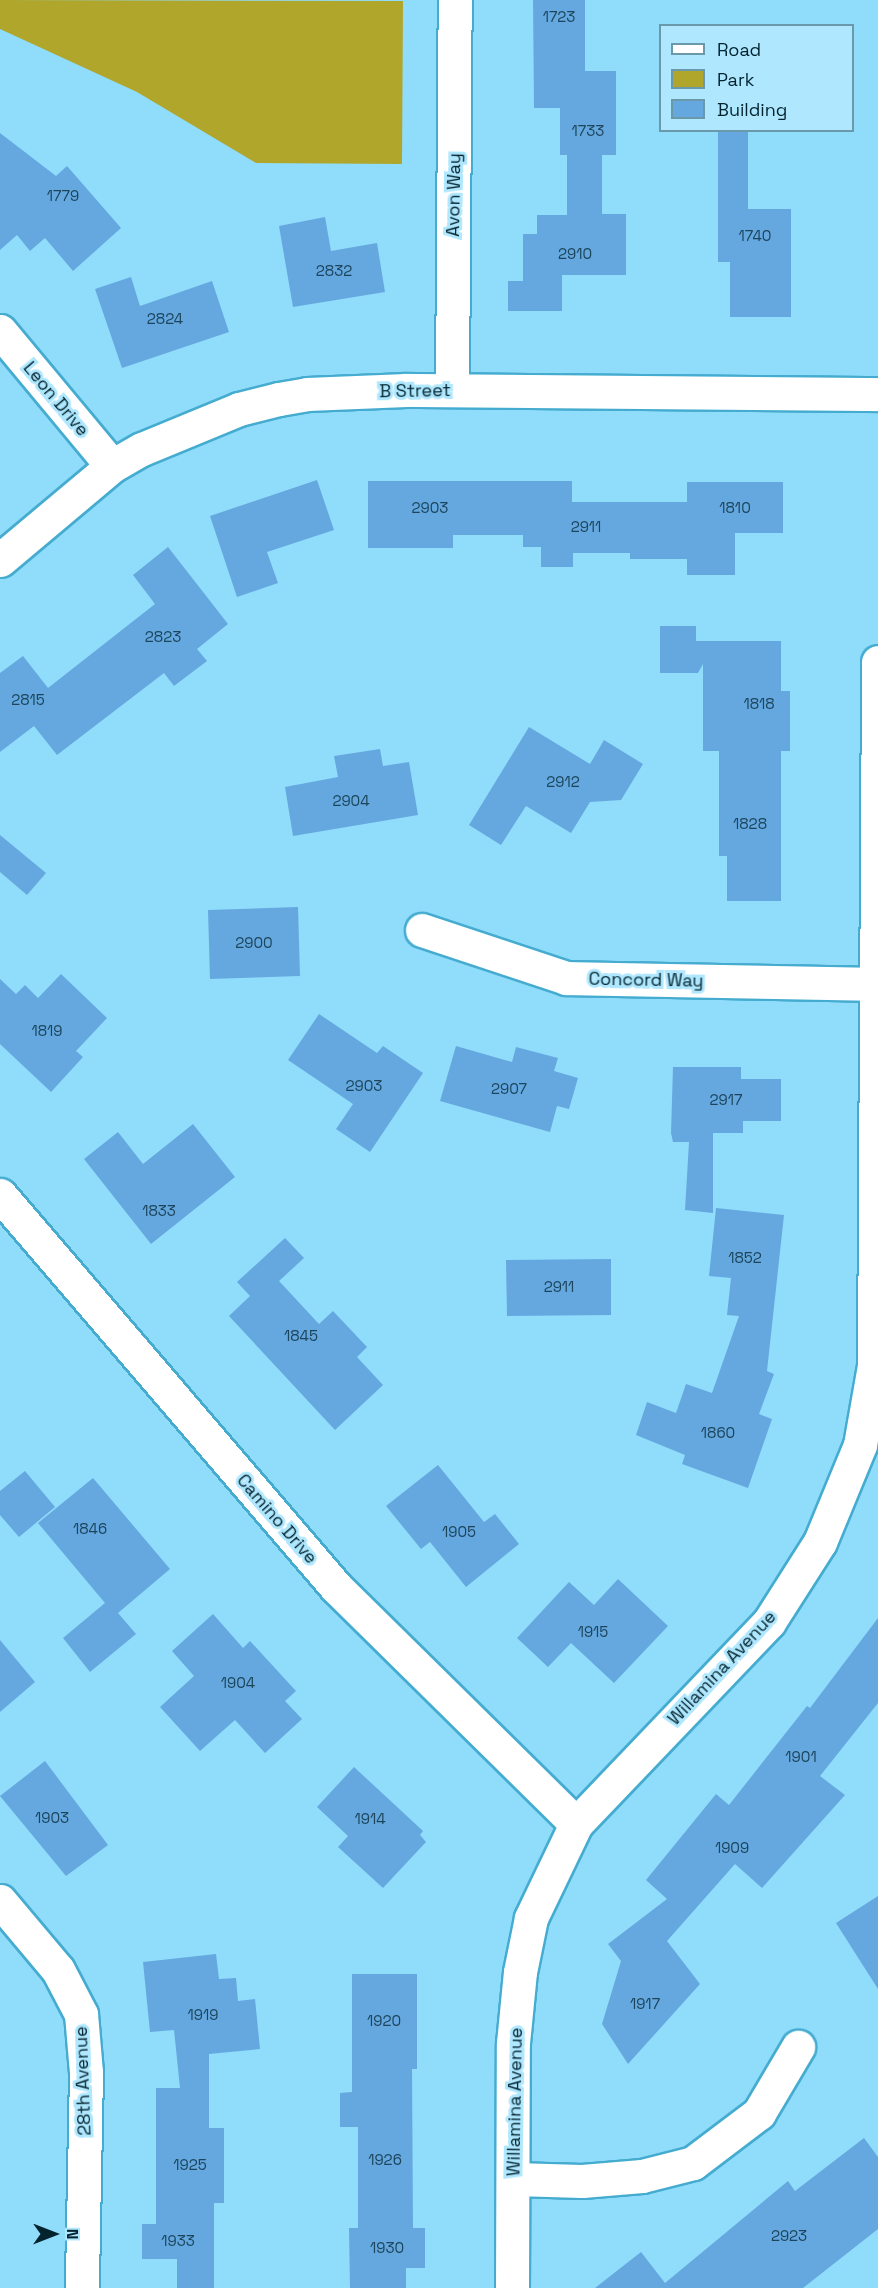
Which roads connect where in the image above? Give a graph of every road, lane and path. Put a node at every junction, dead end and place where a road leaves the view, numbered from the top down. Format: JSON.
{"nodes":[{"id":1,"x":455,"y":0,"type":"edge"},
{"id":2,"x":0,"y":331,"type":"edge"},
{"id":3,"x":452,"y":390,"type":"junction"},
{"id":4,"x":878,"y":394,"type":"edge"},
{"id":5,"x":112,"y":466,"type":"junction"},
{"id":6,"x":0,"y":560,"type":"edge"},
{"id":7,"x":878,"y":662,"type":"edge"},
{"id":8,"x":422,"y":930,"type":"dead end"},
{"id":9,"x":876,"y":984,"type":"edge"},
{"id":10,"x":0,"y":1195,"type":"edge"},
{"id":11,"x":576,"y":1824,"type":"junction"},
{"id":12,"x":0,"y":1901,"type":"edge"},
{"id":13,"x":798,"y":2047,"type":"dead end"},
{"id":14,"x":514,"y":2179,"type":"junction"},
{"id":15,"x":82,"y":2288,"type":"edge"},
{"id":16,"x":512,"y":2288,"type":"edge"}],
"edges":[{"from":1,"to":3,"type":"street","name":"Avon Way"},
{"from":2,"to":5,"type":"street","name":"Leon Drive"},
{"from":3,"to":4,"type":"street","name":"B Street"},
{"from":3,"to":5,"type":"street","name":"B Street"},
{"from":5,"to":6,"type":"street","name":"B Street"},
{"from":7,"to":9,"type":"street","name":"Willamina Avenue"},
{"from":8,"to":9,"type":"street","name":"Concord Way"},
{"from":9,"to":11,"type":"street","name":"Willamina Avenue"},
{"from":10,"to":11,"type":"street","name":"Camino Drive"},
{"from":11,"to":14,"type":"street","name":"Willamina Avenue"},
{"from":12,"to":15,"type":"street","name":"28th Avenue"},
{"from":13,"to":14,"type":"street"},
{"from":14,"to":16,"type":"street","name":"Willamina Avenue"}]}
